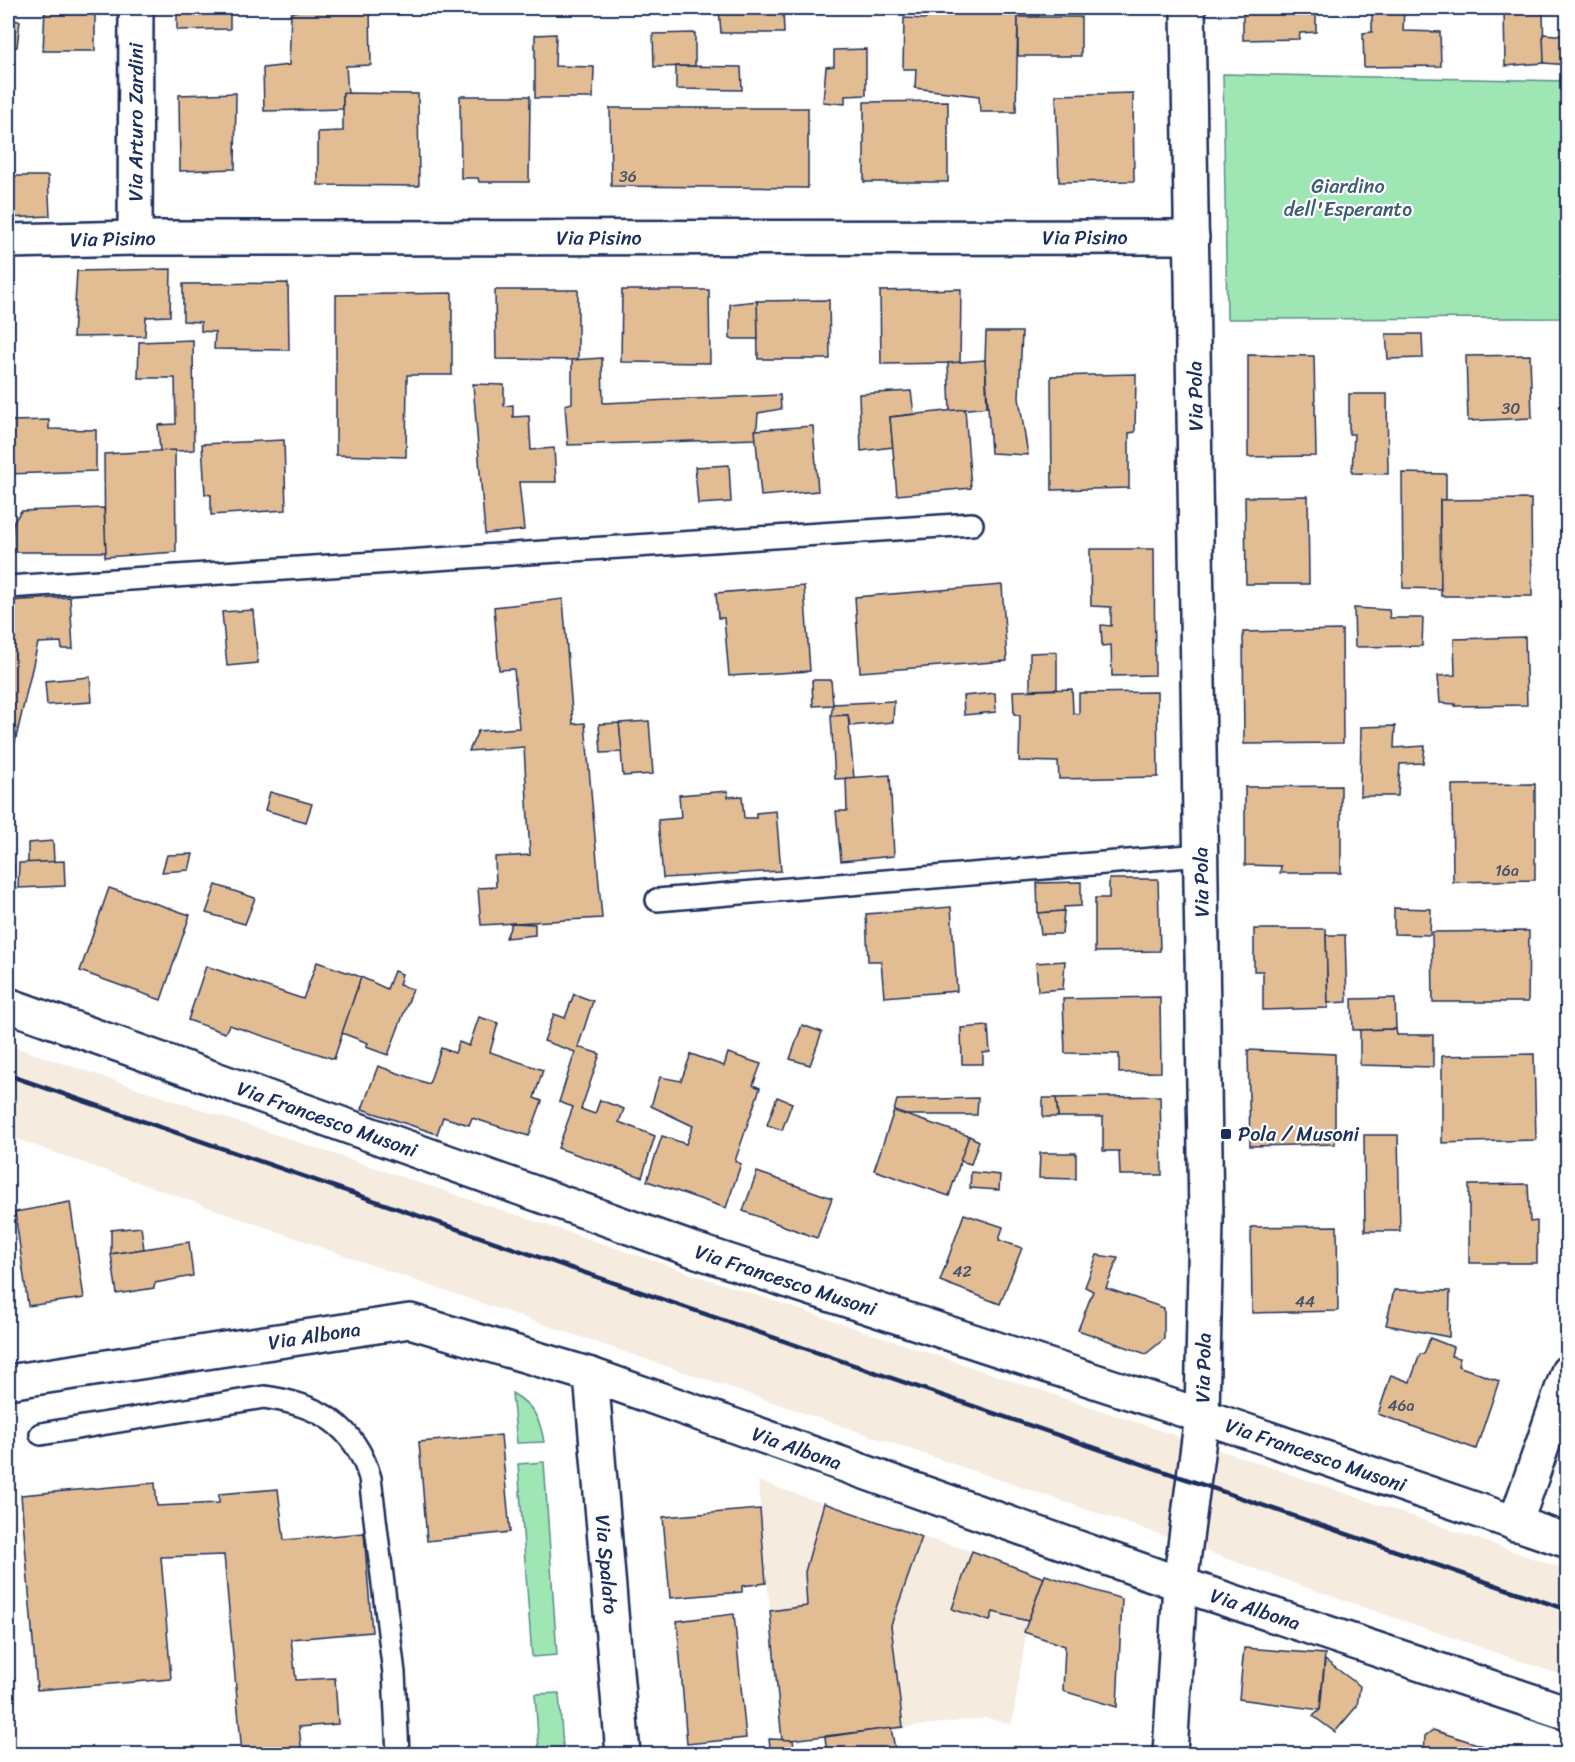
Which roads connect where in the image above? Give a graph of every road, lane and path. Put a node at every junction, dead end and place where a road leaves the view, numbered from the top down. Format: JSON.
{"nodes":[{"id":1,"x":136,"y":8,"type":"edge"},
{"id":2,"x":1188,"y":8,"type":"edge"},
{"id":3,"x":1192,"y":237,"type":"junction"},
{"id":4,"x":135,"y":238,"type":"junction"},
{"id":5,"x":8,"y":241,"type":"edge"},
{"id":6,"x":972,"y":524,"type":"dead end"},
{"id":7,"x":8,"y":587,"type":"edge"},
{"id":8,"x":1201,"y":855,"type":"junction"},
{"id":9,"x":657,"y":900,"type":"dead end"},
{"id":10,"x":8,"y":1005,"type":"edge"},
{"id":11,"x":1568,"y":1372,"type":"edge"},
{"id":12,"x":591,"y":1375,"type":"junction"},
{"id":13,"x":8,"y":1382,"type":"edge"},
{"id":14,"x":1202,"y":1416,"type":"junction"},
{"id":15,"x":40,"y":1434,"type":"dead end"},
{"id":16,"x":1515,"y":1524,"type":"junction"},
{"id":17,"x":1568,"y":1541,"type":"edge"},
{"id":18,"x":1180,"y":1584,"type":"junction"},
{"id":19,"x":1568,"y":1713,"type":"edge"},
{"id":20,"x":398,"y":1755,"type":"edge"},
{"id":21,"x":622,"y":1755,"type":"edge"},
{"id":22,"x":1170,"y":1755,"type":"edge"}],
"edges":[{"from":1,"to":4,"type":"street","name":"Via Arturo Zardini"},
{"from":2,"to":3,"type":"street","name":"Via Pola"},
{"from":3,"to":4,"type":"street","name":"Via Pisino"},
{"from":3,"to":8,"type":"street","name":"Via Pola"},
{"from":4,"to":5,"type":"street","name":"Via Pisino"},
{"from":6,"to":7,"type":"lane"},
{"from":8,"to":9,"type":"lane"},
{"from":8,"to":14,"type":"street","name":"Via Pola"},
{"from":10,"to":14,"type":"street","name":"Via Francesco Musoni"},
{"from":11,"to":16,"type":"street"},
{"from":12,"to":13,"type":"street","name":"Via Albona"},
{"from":12,"to":18,"type":"street","name":"Via Albona"},
{"from":12,"to":21,"type":"street","name":"Via Spalato"},
{"from":14,"to":16,"type":"street","name":"Via Francesco Musoni"},
{"from":14,"to":18,"type":"street","name":"Via Pola"},
{"from":15,"to":20,"type":"lane"},
{"from":16,"to":17,"type":"street","name":"Via Francesco Musoni"},
{"from":18,"to":19,"type":"street","name":"Via Albona"},
{"from":18,"to":22,"type":"street","name":"Via Pola"}]}
